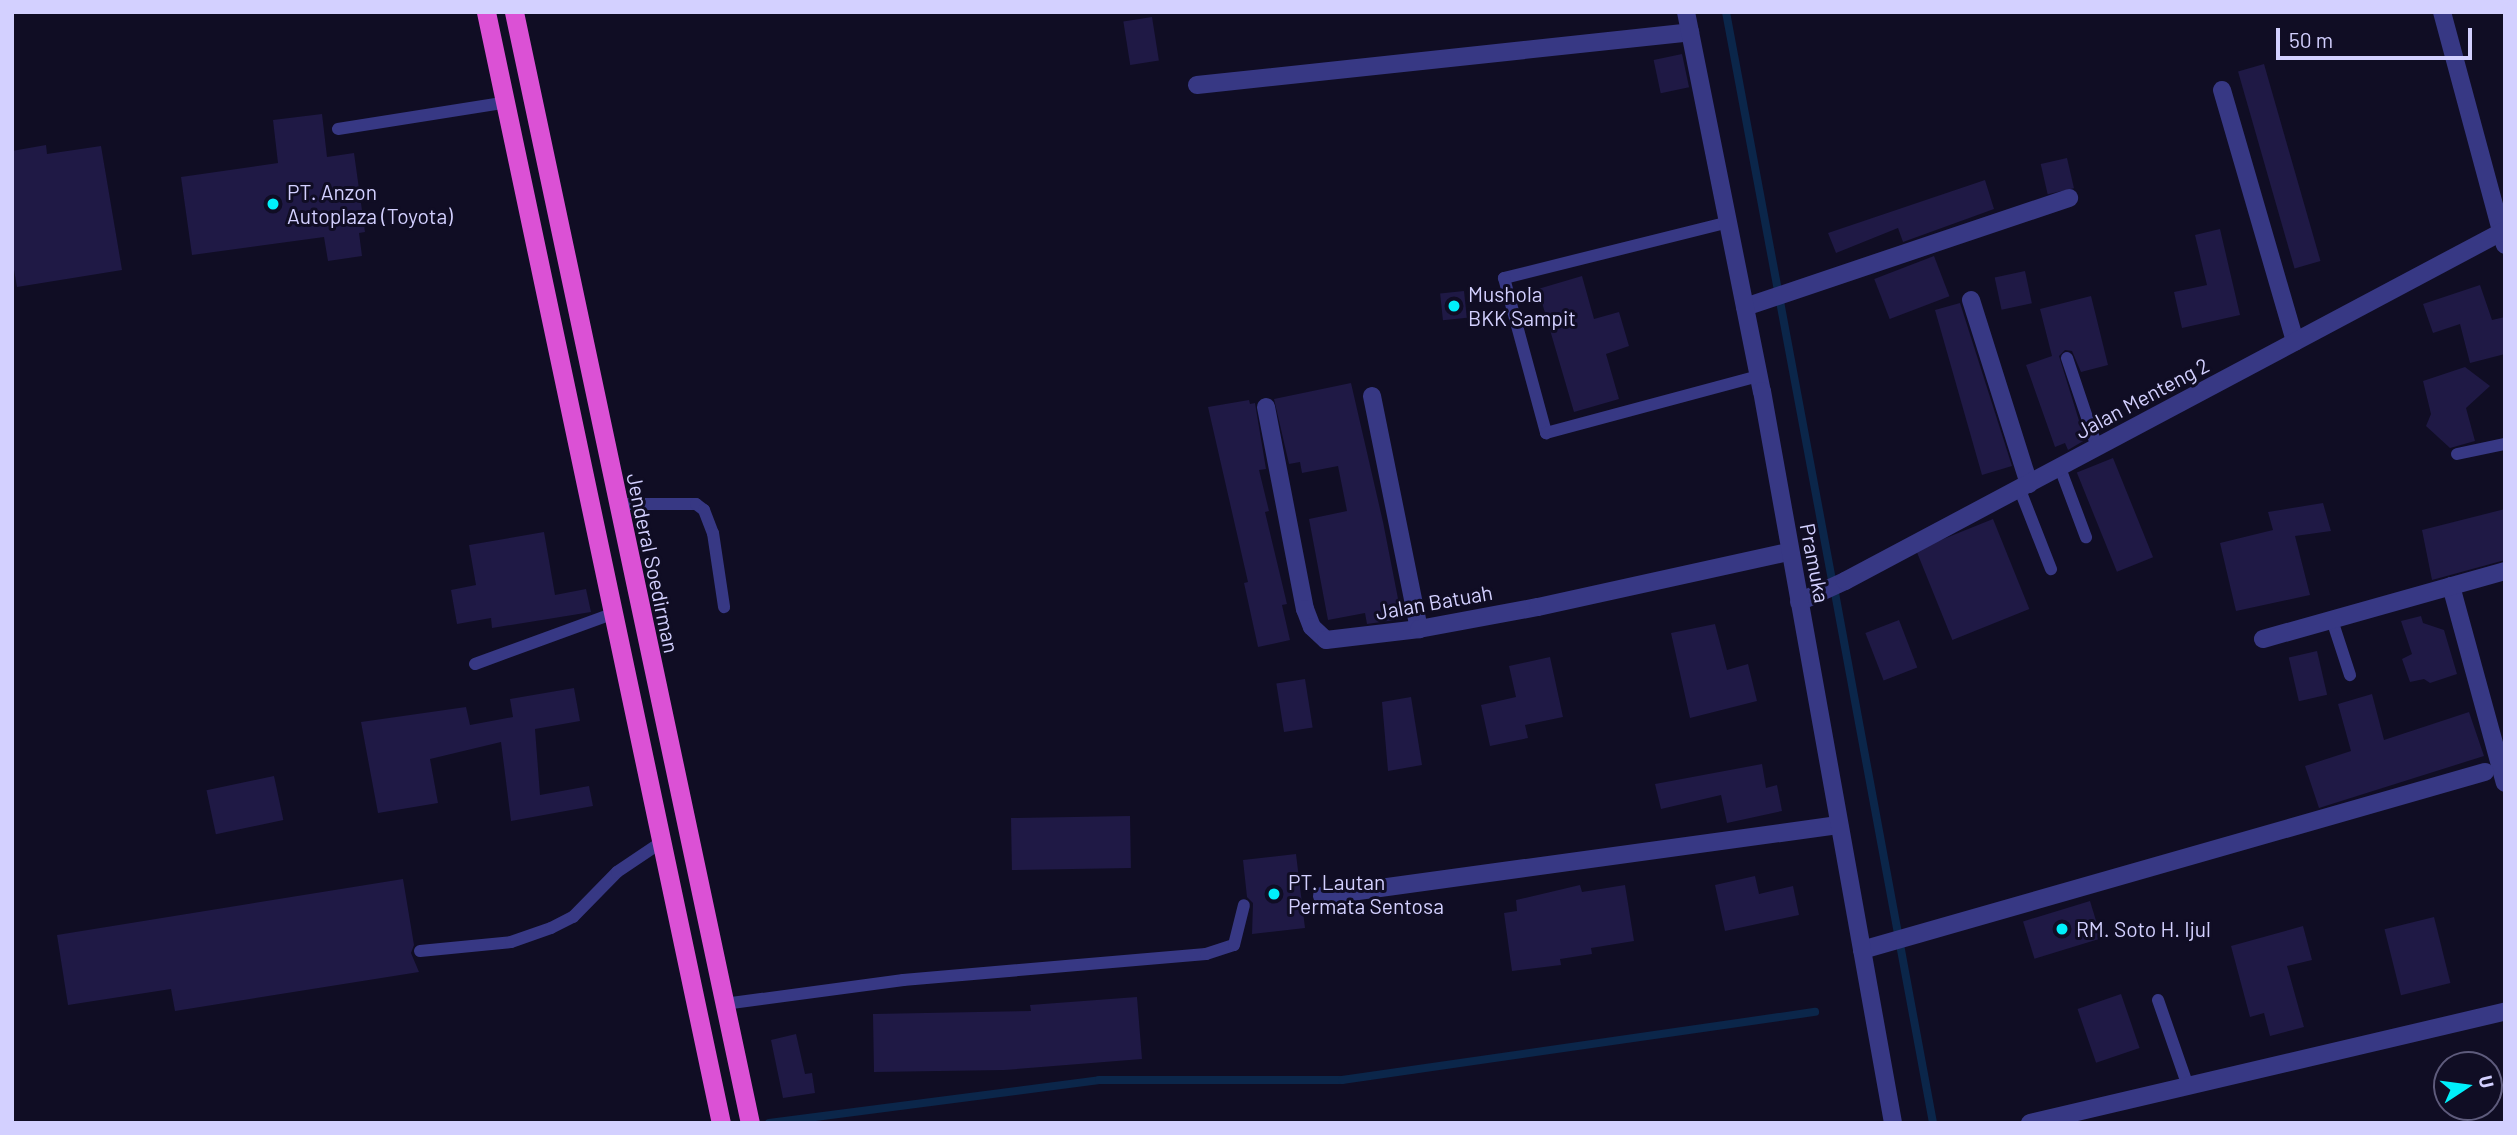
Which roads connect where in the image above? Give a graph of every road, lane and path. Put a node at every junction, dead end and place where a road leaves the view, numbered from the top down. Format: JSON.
{"nodes":[{"id":1,"x":486,"y":12,"type":"edge"},
{"id":2,"x":514,"y":12,"type":"edge"},
{"id":3,"x":1686,"y":12,"type":"edge"},
{"id":4,"x":2442,"y":12,"type":"edge"},
{"id":5,"x":1690,"y":32,"type":"junction"},
{"id":6,"x":1197,"y":85,"type":"dead end"},
{"id":7,"x":2222,"y":90,"type":"dead end"},
{"id":8,"x":502,"y":103,"type":"junction"},
{"id":9,"x":338,"y":129,"type":"dead end"},
{"id":10,"x":2068,"y":198,"type":"dead end"},
{"id":11,"x":1729,"y":222,"type":"junction"},
{"id":12,"x":2504,"y":236,"type":"edge"},
{"id":13,"x":1971,"y":300,"type":"dead end"},
{"id":14,"x":1745,"y":307,"type":"junction"},
{"id":15,"x":2295,"y":342,"type":"junction"},
{"id":16,"x":2067,"y":358,"type":"dead end"},
{"id":17,"x":1759,"y":376,"type":"junction"},
{"id":18,"x":1372,"y":396,"type":"dead end"},
{"id":19,"x":1266,"y":407,"type":"dead end"},
{"id":20,"x":2505,"y":444,"type":"edge"},
{"id":21,"x":2097,"y":447,"type":"junction"},
{"id":22,"x":2457,"y":454,"type":"dead end"},
{"id":23,"x":2060,"y":468,"type":"junction"},
{"id":24,"x":2024,"y":487,"type":"junction"},
{"id":25,"x":617,"y":504,"type":"junction"},
{"id":26,"x":2086,"y":537,"type":"dead end"},
{"id":27,"x":1788,"y":552,"type":"junction"},
{"id":28,"x":2051,"y":569,"type":"dead end"},
{"id":29,"x":2505,"y":571,"type":"edge"},
{"id":30,"x":2451,"y":586,"type":"junction"},
{"id":31,"x":1799,"y":602,"type":"junction"},
{"id":32,"x":724,"y":607,"type":"dead end"},
{"id":33,"x":612,"y":614,"type":"junction"},
{"id":34,"x":2332,"y":620,"type":"junction"},
{"id":35,"x":1419,"y":629,"type":"junction"},
{"id":36,"x":2263,"y":639,"type":"dead end"},
{"id":37,"x":475,"y":664,"type":"dead end"},
{"id":38,"x":2350,"y":675,"type":"dead end"},
{"id":39,"x":666,"y":736,"type":"junction"},
{"id":40,"x":638,"y":743,"type":"junction"},
{"id":41,"x":2485,"y":772,"type":"dead end"},
{"id":42,"x":2505,"y":783,"type":"edge"},
{"id":43,"x":1838,"y":825,"type":"junction"},
{"id":44,"x":660,"y":843,"type":"junction"},
{"id":45,"x":1322,"y":896,"type":"dead end"},
{"id":46,"x":1244,"y":905,"type":"dead end"},
{"id":47,"x":1862,"y":950,"type":"junction"},
{"id":48,"x":421,"y":951,"type":"dead end"},
{"id":49,"x":2158,"y":1000,"type":"dead end"},
{"id":50,"x":724,"y":1004,"type":"junction"},
{"id":51,"x":2505,"y":1012,"type":"edge"},
{"id":52,"x":2188,"y":1086,"type":"junction"},
{"id":53,"x":721,"y":1123,"type":"edge"},
{"id":54,"x":750,"y":1123,"type":"edge"},
{"id":55,"x":1893,"y":1123,"type":"edge"},
{"id":56,"x":2030,"y":1123,"type":"edge"}],
"edges":[{"from":1,"to":8,"type":"highway"},
{"from":2,"to":25,"type":"highway","name":"Jenderal Soedirman"},
{"from":3,"to":5,"type":"street","name":"Pramuka"},
{"from":4,"to":12,"type":"street"},
{"from":5,"to":6,"type":"street"},
{"from":5,"to":11,"type":"street","name":"Pramuka"},
{"from":7,"to":15,"type":"street"},
{"from":8,"to":9,"type":"lane"},
{"from":8,"to":33,"type":"highway"},
{"from":10,"to":14,"type":"street"},
{"from":11,"to":14,"type":"street","name":"Pramuka"},
{"from":11,"to":17,"type":"lane"},
{"from":12,"to":15,"type":"street","name":"Jalan Menteng 2"},
{"from":13,"to":24,"type":"street"},
{"from":14,"to":17,"type":"street","name":"Pramuka"},
{"from":15,"to":21,"type":"street","name":"Jalan Menteng 2"},
{"from":16,"to":21,"type":"lane"},
{"from":17,"to":27,"type":"street","name":"Pramuka"},
{"from":18,"to":35,"type":"street"},
{"from":19,"to":35,"type":"street","name":"Jalan Batuah"},
{"from":20,"to":22,"type":"lane"},
{"from":21,"to":23,"type":"street","name":"Jalan Menteng 2"},
{"from":23,"to":24,"type":"street","name":"Jalan Menteng 2"},
{"from":23,"to":26,"type":"lane"},
{"from":24,"to":28,"type":"lane"},
{"from":24,"to":31,"type":"street","name":"Jalan Menteng 2"},
{"from":25,"to":32,"type":"lane"},
{"from":25,"to":39,"type":"highway","name":"Jenderal Soedirman"},
{"from":27,"to":31,"type":"street","name":"Pramuka"},
{"from":27,"to":35,"type":"street","name":"Jalan Batuah"},
{"from":29,"to":30,"type":"street"},
{"from":30,"to":34,"type":"street"},
{"from":30,"to":42,"type":"street"},
{"from":31,"to":43,"type":"street","name":"Pramuka"},
{"from":33,"to":37,"type":"lane"},
{"from":33,"to":40,"type":"highway"},
{"from":34,"to":36,"type":"street"},
{"from":34,"to":38,"type":"lane"},
{"from":39,"to":40,"type":"highway"},
{"from":39,"to":50,"type":"highway","name":"Jenderal Soedirman"},
{"from":40,"to":44,"type":"highway"},
{"from":41,"to":47,"type":"street"},
{"from":43,"to":45,"type":"street"},
{"from":43,"to":47,"type":"street","name":"Pramuka"},
{"from":44,"to":48,"type":"lane"},
{"from":44,"to":53,"type":"highway"},
{"from":46,"to":50,"type":"lane"},
{"from":47,"to":55,"type":"street","name":"Pramuka"},
{"from":49,"to":52,"type":"lane"},
{"from":50,"to":54,"type":"highway","name":"Jenderal Soedirman"},
{"from":51,"to":52,"type":"street"},
{"from":52,"to":56,"type":"street"}]}
